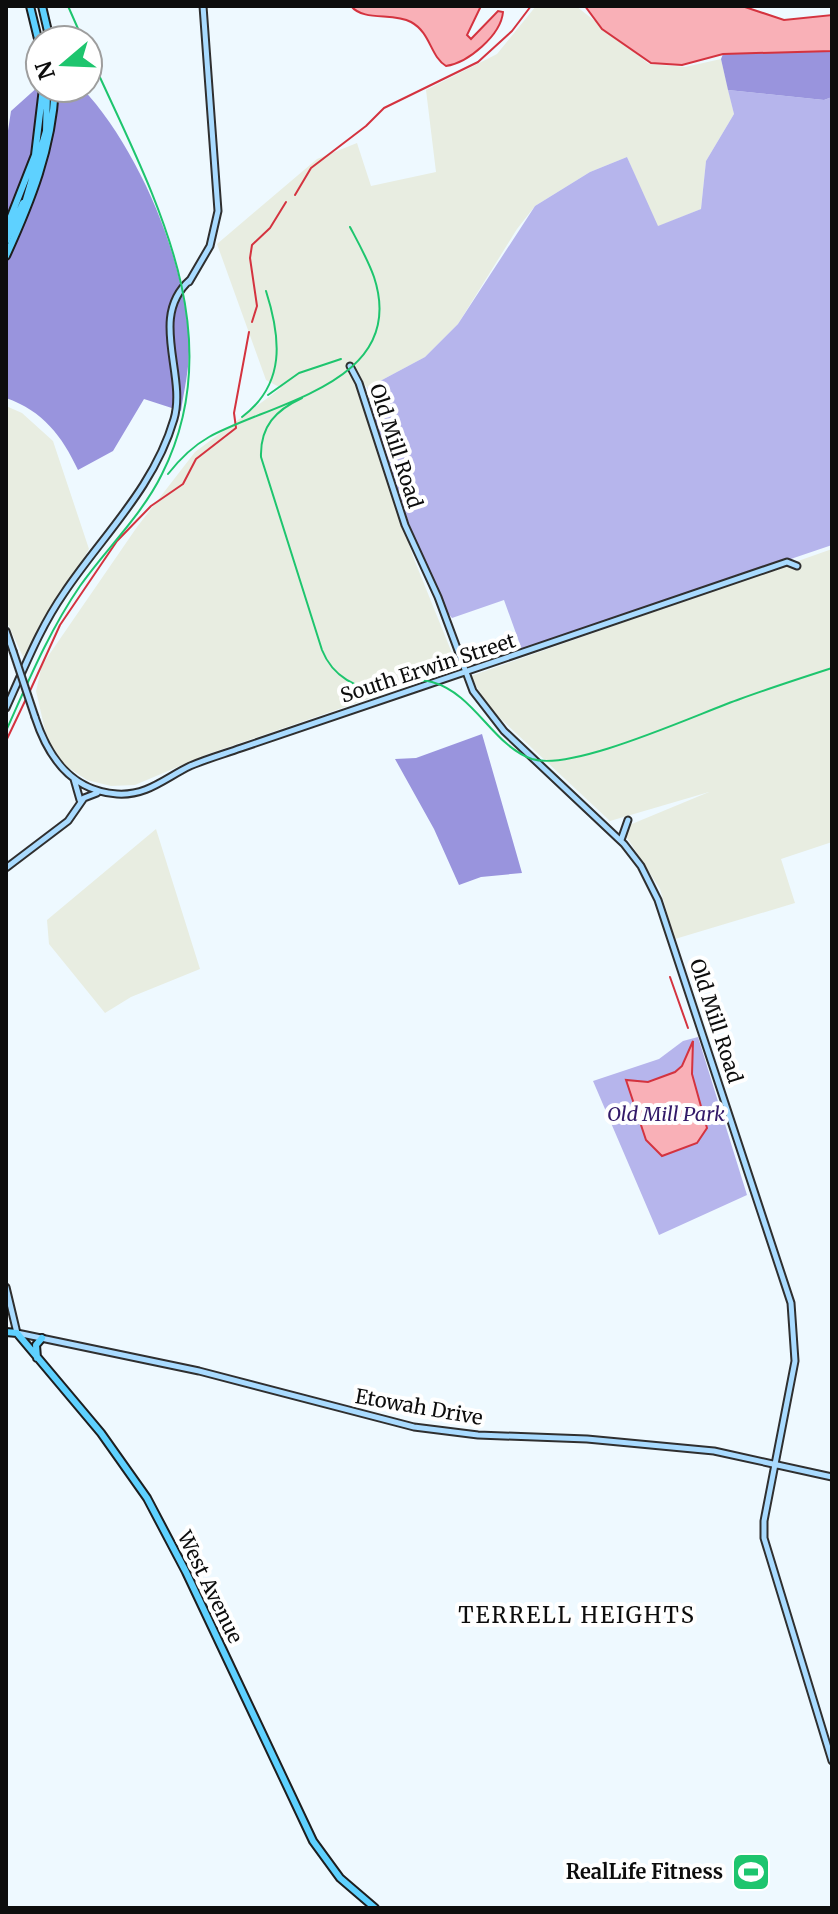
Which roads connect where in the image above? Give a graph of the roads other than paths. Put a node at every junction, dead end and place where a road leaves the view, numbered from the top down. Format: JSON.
{"nodes":[{"id":1,"x":203,"y":6,"type":"edge"},
{"id":2,"x":43,"y":104,"type":"edge"},
{"id":3,"x":53,"y":104,"type":"edge"},
{"id":4,"x":24,"y":203,"type":"junction"},
{"id":5,"x":6,"y":229,"type":"edge"},
{"id":6,"x":6,"y":241,"type":"edge"},
{"id":7,"x":6,"y":256,"type":"edge"},
{"id":8,"x":350,"y":366,"type":"dead end"},
{"id":9,"x":797,"y":566,"type":"dead end"},
{"id":10,"x":6,"y":631,"type":"edge"},
{"id":11,"x":464,"y":672,"type":"junction"},
{"id":12,"x":6,"y":708,"type":"edge"},
{"id":13,"x":74,"y":779,"type":"junction"},
{"id":14,"x":87,"y":786,"type":"junction"},
{"id":15,"x":102,"y":792,"type":"junction"},
{"id":16,"x":80,"y":802,"type":"junction"},
{"id":17,"x":628,"y":820,"type":"dead end"},
{"id":18,"x":621,"y":841,"type":"junction"},
{"id":19,"x":6,"y":868,"type":"edge"},
{"id":20,"x":6,"y":1287,"type":"edge"},
{"id":21,"x":6,"y":1332,"type":"edge"},
{"id":22,"x":17,"y":1333,"type":"junction"},
{"id":23,"x":42,"y":1338,"type":"junction"},
{"id":24,"x":37,"y":1358,"type":"junction"},
{"id":25,"x":775,"y":1465,"type":"junction"},
{"id":26,"x":832,"y":1477,"type":"edge"},
{"id":27,"x":832,"y":1761,"type":"edge"},
{"id":28,"x":375,"y":1908,"type":"edge"}],
"edges":[{"from":1,"to":12,"type":"street"},
{"from":2,"to":4,"type":"main road"},
{"from":3,"to":4,"type":"main road"},
{"from":4,"to":5,"type":"main road"},
{"from":4,"to":6,"type":"main road"},
{"from":4,"to":7,"type":"main road"},
{"from":8,"to":11,"type":"street","name":"Old Mill Road"},
{"from":9,"to":11,"type":"street","name":"South Erwin Street"},
{"from":10,"to":13,"type":"street","bridge":true},
{"from":11,"to":15,"type":"street","name":"South Erwin Street"},
{"from":11,"to":18,"type":"street","name":"Old Mill Road"},
{"from":13,"to":14,"type":"street","name":"South Erwin Street"},
{"from":13,"to":16,"type":"street"},
{"from":14,"to":15,"type":"street","name":"South Erwin Street"},
{"from":14,"to":16,"type":"street"},
{"from":15,"to":16,"type":"street"},
{"from":16,"to":19,"type":"street"},
{"from":17,"to":18,"type":"street"},
{"from":18,"to":25,"type":"street","name":"Old Mill Road"},
{"from":20,"to":22,"type":"street","name":"West Avenue"},
{"from":21,"to":22,"type":"main road","name":"Etowah Drive"},
{"from":22,"to":23,"type":"street","name":"Etowah Drive"},
{"from":22,"to":24,"type":"main road","name":"West Avenue"},
{"from":23,"to":24,"type":"main road"},
{"from":23,"to":25,"type":"street","name":"Etowah Drive"},
{"from":24,"to":28,"type":"main road","name":"West Avenue"},
{"from":25,"to":26,"type":"street","name":"Etowah Drive"},
{"from":25,"to":27,"type":"street","name":"Old Mill Road"}]}
